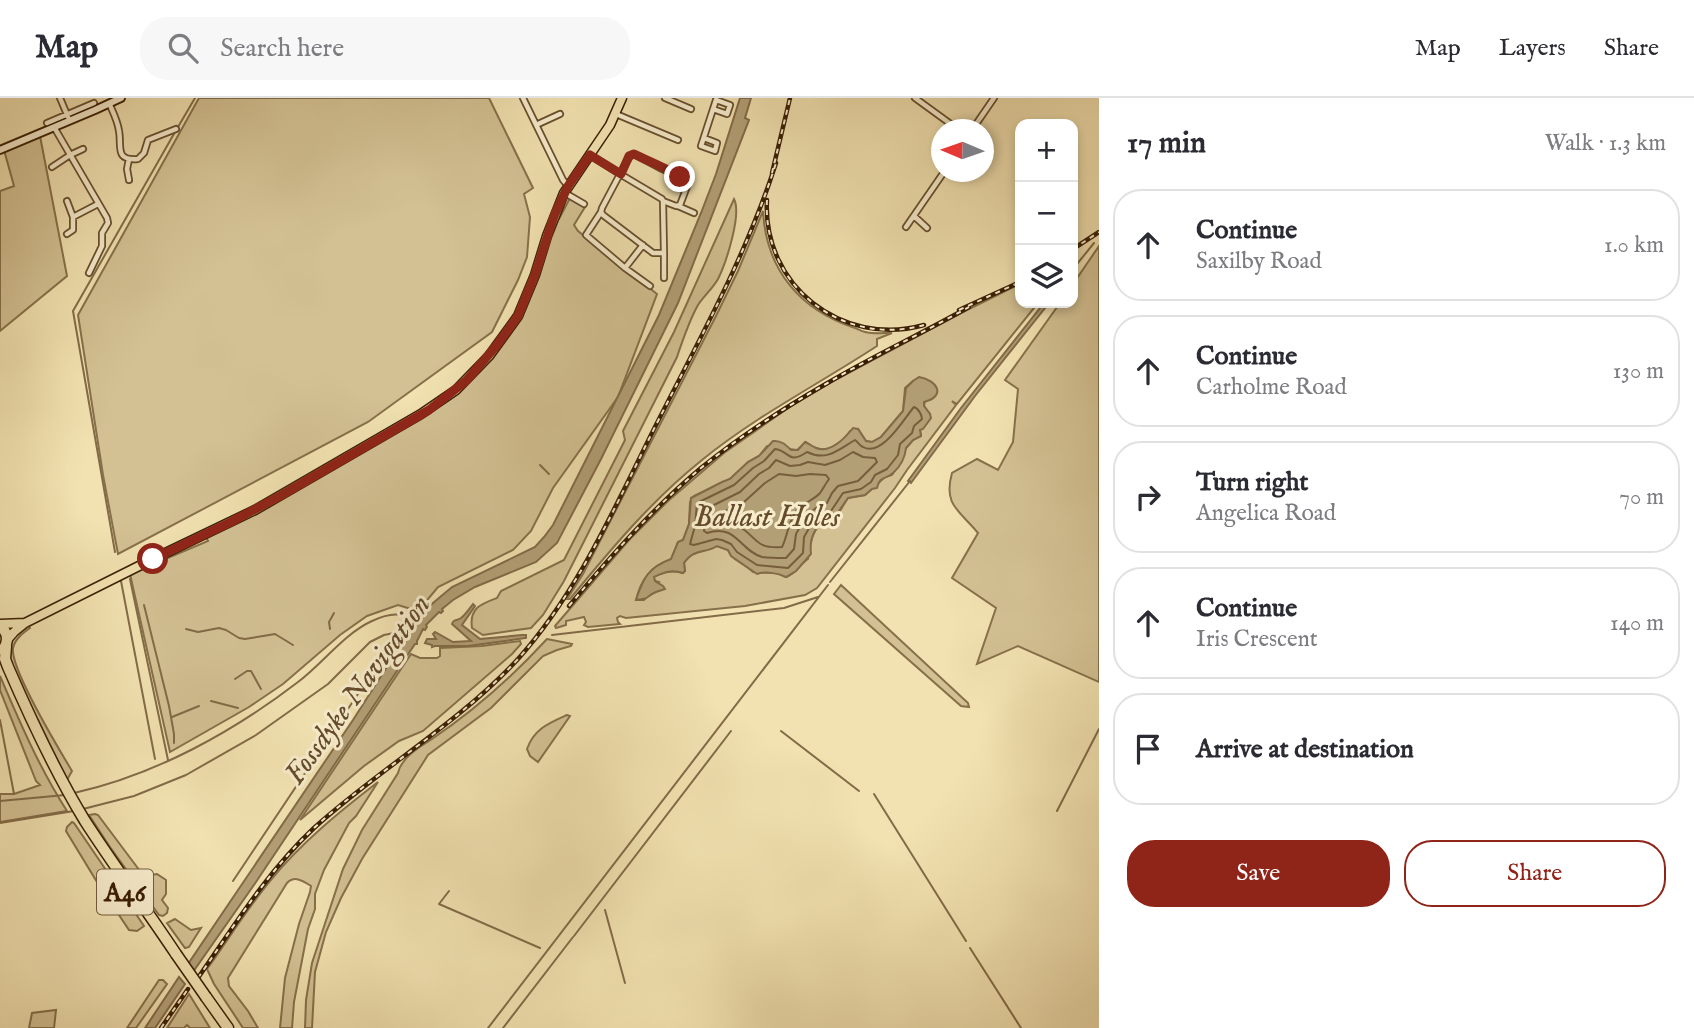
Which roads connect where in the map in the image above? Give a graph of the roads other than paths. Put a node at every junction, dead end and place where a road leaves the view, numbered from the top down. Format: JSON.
{"nodes":[{"id":1,"x":60,"y":98,"type":"edge"},
{"id":2,"x":121,"y":98,"type":"edge"},
{"id":3,"x":523,"y":98,"type":"edge"},
{"id":4,"x":622,"y":98,"type":"edge"},
{"id":5,"x":665,"y":98,"type":"edge"},
{"id":6,"x":915,"y":98,"type":"edge"},
{"id":7,"x":994,"y":98,"type":"edge"},
{"id":8,"x":716,"y":99,"type":"edge"},
{"id":9,"x":94,"y":103,"type":"dead end"},
{"id":10,"x":109,"y":103,"type":"junction"},
{"id":11,"x":691,"y":109,"type":"dead end"},
{"id":12,"x":713,"y":109,"type":"junction"},
{"id":13,"x":559,"y":114,"type":"dead end"},
{"id":14,"x":616,"y":114,"type":"junction"},
{"id":15,"x":68,"y":118,"type":"junction"},
{"id":16,"x":943,"y":119,"type":"edge"},
{"id":17,"x":980,"y":119,"type":"edge"},
{"id":18,"x":47,"y":123,"type":"dead end"},
{"id":19,"x":536,"y":125,"type":"junction"},
{"id":20,"x":54,"y":127,"type":"junction"},
{"id":21,"x":176,"y":129,"type":"dead end"},
{"id":22,"x":704,"y":138,"type":"dead end"},
{"id":23,"x":678,"y":140,"type":"dead end"},
{"id":24,"x":83,"y":149,"type":"dead end"},
{"id":25,"x":0,"y":150,"type":"edge"},
{"id":26,"x":70,"y":155,"type":"junction"},
{"id":27,"x":590,"y":155,"type":"junction"},
{"id":28,"x":130,"y":159,"type":"junction"},
{"id":29,"x":52,"y":167,"type":"dead end"},
{"id":30,"x":621,"y":174,"type":"junction"},
{"id":31,"x":129,"y":180,"type":"dead end"},
{"id":32,"x":937,"y":182,"type":"edge"},
{"id":33,"x":566,"y":189,"type":"junction"},
{"id":34,"x":67,"y":201,"type":"dead end"},
{"id":35,"x":663,"y":201,"type":"junction"},
{"id":36,"x":98,"y":204,"type":"junction"},
{"id":37,"x":584,"y":204,"type":"dead end"},
{"id":38,"x":678,"y":206,"type":"junction"},
{"id":39,"x":601,"y":212,"type":"junction"},
{"id":40,"x":694,"y":213,"type":"dead end"},
{"id":41,"x":73,"y":216,"type":"junction"},
{"id":42,"x":914,"y":216,"type":"junction"},
{"id":43,"x":906,"y":227,"type":"dead end"},
{"id":44,"x":927,"y":228,"type":"dead end"},
{"id":45,"x":67,"y":234,"type":"dead end"},
{"id":46,"x":643,"y":246,"type":"junction"},
{"id":47,"x":664,"y":253,"type":"junction"},
{"id":48,"x":625,"y":268,"type":"junction"},
{"id":49,"x":89,"y":273,"type":"dead end"},
{"id":50,"x":664,"y":278,"type":"dead end"},
{"id":51,"x":650,"y":286,"type":"dead end"},
{"id":52,"x":25,"y":622,"type":"junction"},
{"id":53,"x":0,"y":625,"type":"edge"},
{"id":54,"x":4,"y":646,"type":"edge"},
{"id":55,"x":0,"y":666,"type":"edge"},
{"id":56,"x":59,"y":782,"type":"junction"},
{"id":57,"x":204,"y":999,"type":"junction"},
{"id":58,"x":221,"y":1028,"type":"edge"},
{"id":59,"x":229,"y":1028,"type":"edge"}],
"edges":[{"from":1,"to":15,"type":"street"},
{"from":2,"to":10,"type":"street"},
{"from":3,"to":19,"type":"street"},
{"from":4,"to":14,"type":"main road"},
{"from":5,"to":11,"type":"street"},
{"from":6,"to":16,"type":"street"},
{"from":7,"to":17,"type":"street"},
{"from":8,"to":12,"type":"street"},
{"from":8,"to":12,"type":"street"},
{"from":9,"to":15,"type":"street"},
{"from":10,"to":15,"type":"street"},
{"from":10,"to":28,"type":"street"},
{"from":12,"to":22,"type":"street"},
{"from":13,"to":19,"type":"street"},
{"from":14,"to":23,"type":"street"},
{"from":14,"to":27,"type":"main road"},
{"from":15,"to":18,"type":"street"},
{"from":15,"to":20,"type":"street"},
{"from":19,"to":33,"type":"street"},
{"from":20,"to":25,"type":"street"},
{"from":20,"to":26,"type":"street"},
{"from":21,"to":28,"type":"street"},
{"from":24,"to":26,"type":"street"},
{"from":26,"to":29,"type":"street"},
{"from":26,"to":36,"type":"street"},
{"from":27,"to":30,"type":"street"},
{"from":27,"to":33,"type":"main road"},
{"from":28,"to":31,"type":"street"},
{"from":30,"to":35,"type":"street"},
{"from":30,"to":38,"type":"street"},
{"from":30,"to":39,"type":"street"},
{"from":32,"to":42,"type":"street"},
{"from":33,"to":37,"type":"street"},
{"from":33,"to":52,"type":"main road"},
{"from":34,"to":41,"type":"street"},
{"from":35,"to":38,"type":"street"},
{"from":35,"to":47,"type":"street"},
{"from":36,"to":41,"type":"street"},
{"from":36,"to":49,"type":"street"},
{"from":38,"to":40,"type":"street"},
{"from":39,"to":46,"type":"street"},
{"from":39,"to":48,"type":"street"},
{"from":41,"to":45,"type":"street"},
{"from":42,"to":43,"type":"street"},
{"from":42,"to":44,"type":"street"},
{"from":46,"to":47,"type":"street"},
{"from":46,"to":48,"type":"street"},
{"from":47,"to":50,"type":"street"},
{"from":48,"to":51,"type":"street"},
{"from":52,"to":53,"type":"main road"},
{"from":52,"to":54,"type":"main road"},
{"from":53,"to":54,"type":"highway"},
{"from":54,"to":56,"type":"highway","number":"A46"},
{"from":55,"to":56,"type":"highway","number":"A46"},
{"from":56,"to":57,"type":"highway","number":"A46","bridge":true},
{"from":57,"to":58,"type":"highway","number":"A46"},
{"from":57,"to":59,"type":"highway","number":"A46"}]}
